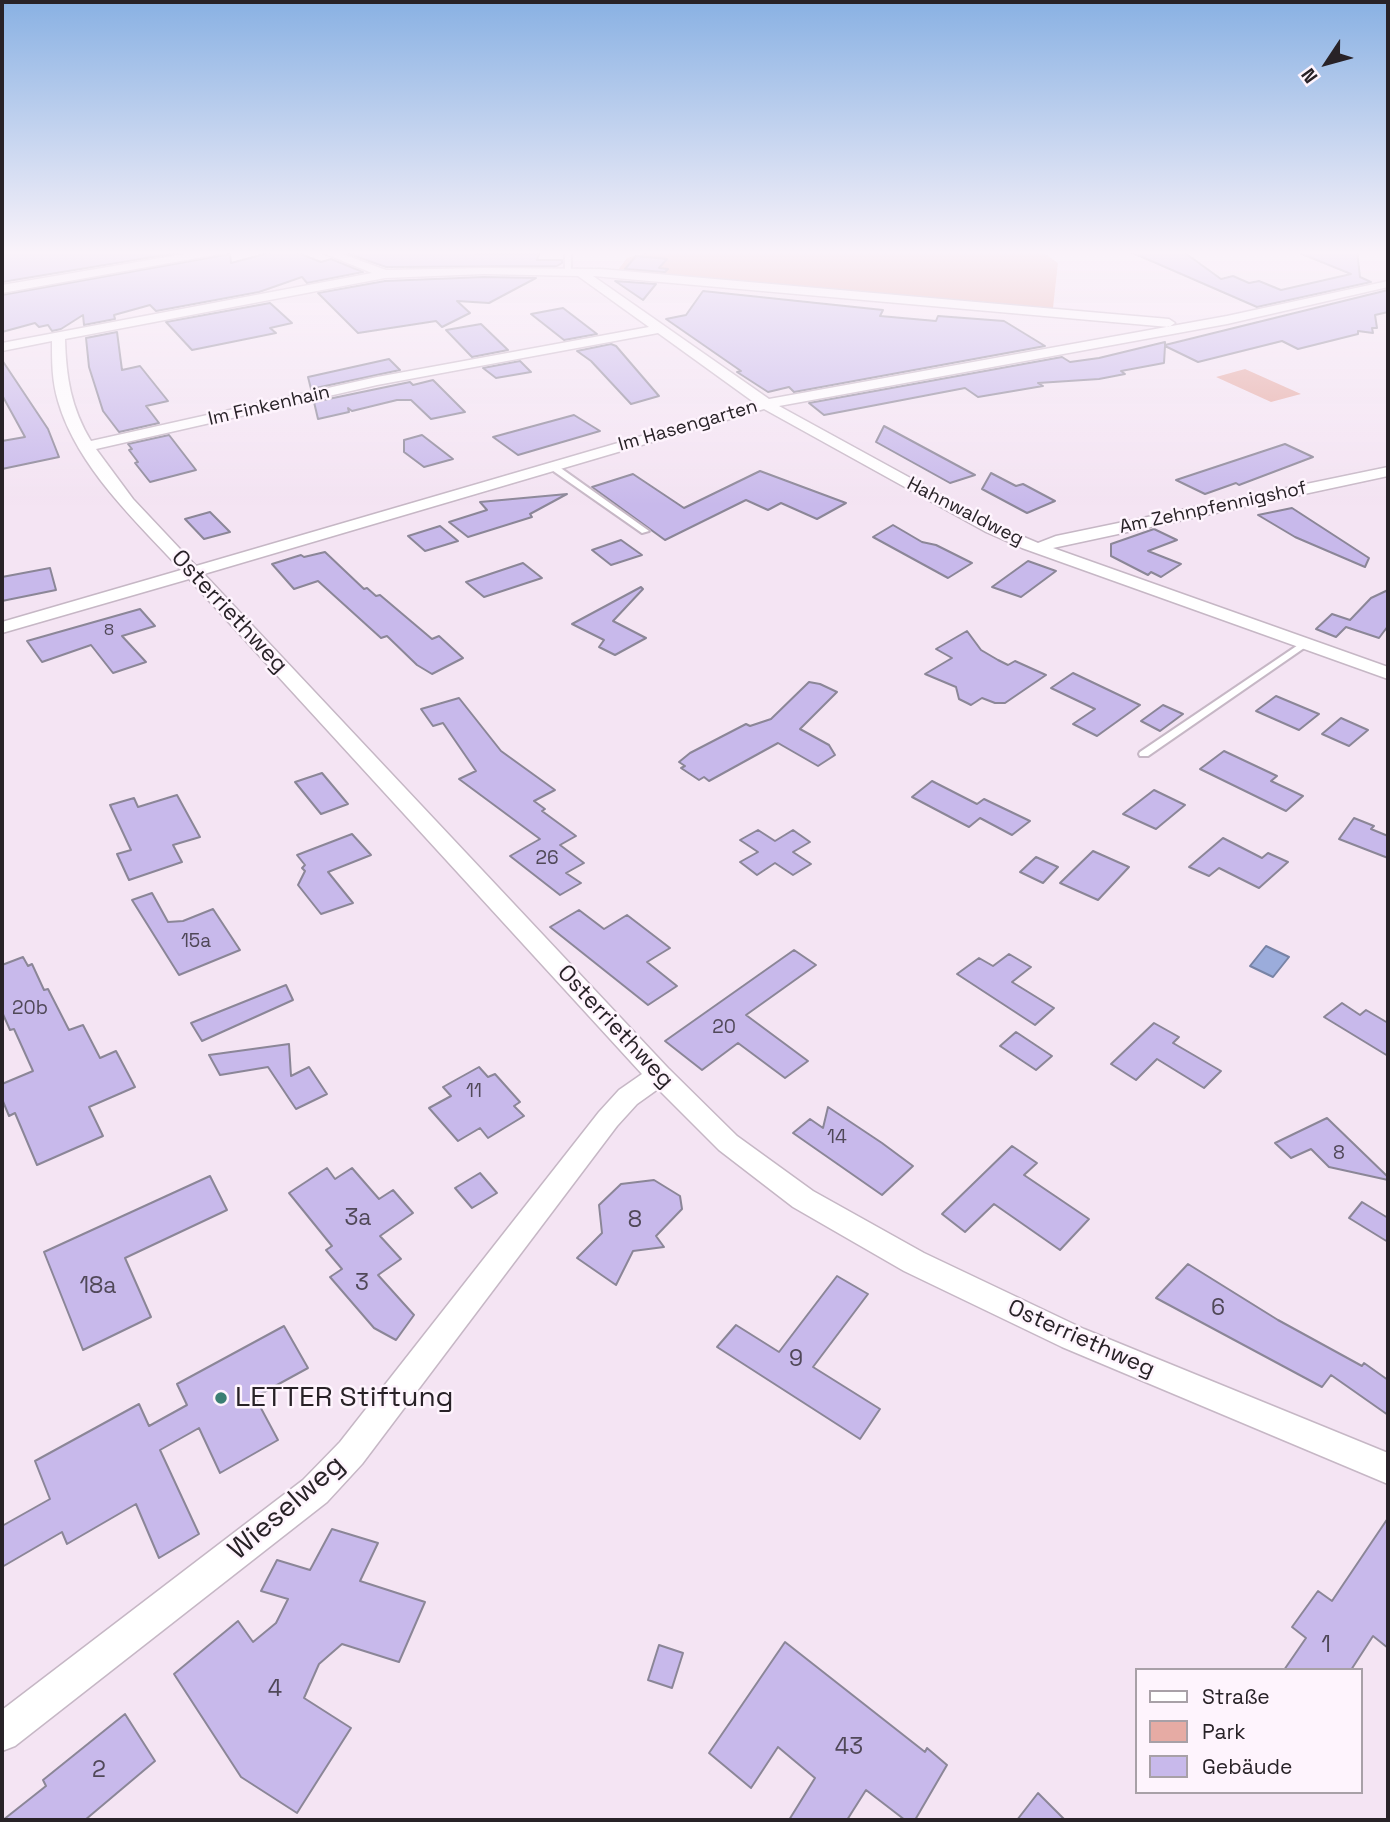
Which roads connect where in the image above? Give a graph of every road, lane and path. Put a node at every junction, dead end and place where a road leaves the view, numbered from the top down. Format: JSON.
{"nodes":[{"id":1,"x":63,"y":335,"type":"edge"},
{"id":2,"x":626,"y":335,"type":"edge"},
{"id":3,"x":668,"y":335,"type":"edge"},
{"id":4,"x":1144,"y":335,"type":"edge"},
{"id":5,"x":58,"y":336,"type":"junction"},
{"id":6,"x":2,"y":347,"type":"edge"},
{"id":7,"x":766,"y":404,"type":"junction"},
{"id":8,"x":86,"y":447,"type":"junction"},
{"id":9,"x":552,"y":466,"type":"junction"},
{"id":10,"x":1388,"y":471,"type":"edge"},
{"id":11,"x":645,"y":531,"type":"dead end"},
{"id":12,"x":1038,"y":549,"type":"junction"},
{"id":13,"x":191,"y":571,"type":"junction"},
{"id":14,"x":2,"y":628,"type":"edge"},
{"id":15,"x":1304,"y":644,"type":"junction"},
{"id":16,"x":1388,"y":673,"type":"edge"},
{"id":17,"x":1144,"y":754,"type":"dead end"},
{"id":18,"x":659,"y":1075,"type":"junction"},
{"id":19,"x":1388,"y":1469,"type":"edge"},
{"id":20,"x":2,"y":1733,"type":"edge"}],
"edges":[{"from":1,"to":5,"type":"street"},
{"from":2,"to":8,"type":"street","name":"Im Finkenhain"},
{"from":3,"to":7,"type":"street","name":"Hahnwaldweg"},
{"from":4,"to":7,"type":"street","name":"Im Hasengarten"},
{"from":5,"to":6,"type":"street"},
{"from":5,"to":8,"type":"street","name":"Osterriethweg"},
{"from":7,"to":9,"type":"street","name":"Im Hasengarten"},
{"from":7,"to":12,"type":"street","name":"Hahnwaldweg"},
{"from":8,"to":13,"type":"street","name":"Osterriethweg"},
{"from":9,"to":11,"type":"lane"},
{"from":9,"to":13,"type":"street","name":"Im Hasengarten"},
{"from":10,"to":12,"type":"street","name":"Am Zehnpfennigshof"},
{"from":12,"to":15,"type":"street","name":"Hahnwaldweg"},
{"from":13,"to":14,"type":"street","name":"Im Hasengarten"},
{"from":13,"to":18,"type":"street","name":"Osterriethweg"},
{"from":15,"to":16,"type":"street","name":"Hahnwaldweg"},
{"from":15,"to":17,"type":"lane"},
{"from":18,"to":19,"type":"street","name":"Osterriethweg"},
{"from":18,"to":20,"type":"street","name":"Wieselweg"}]}
